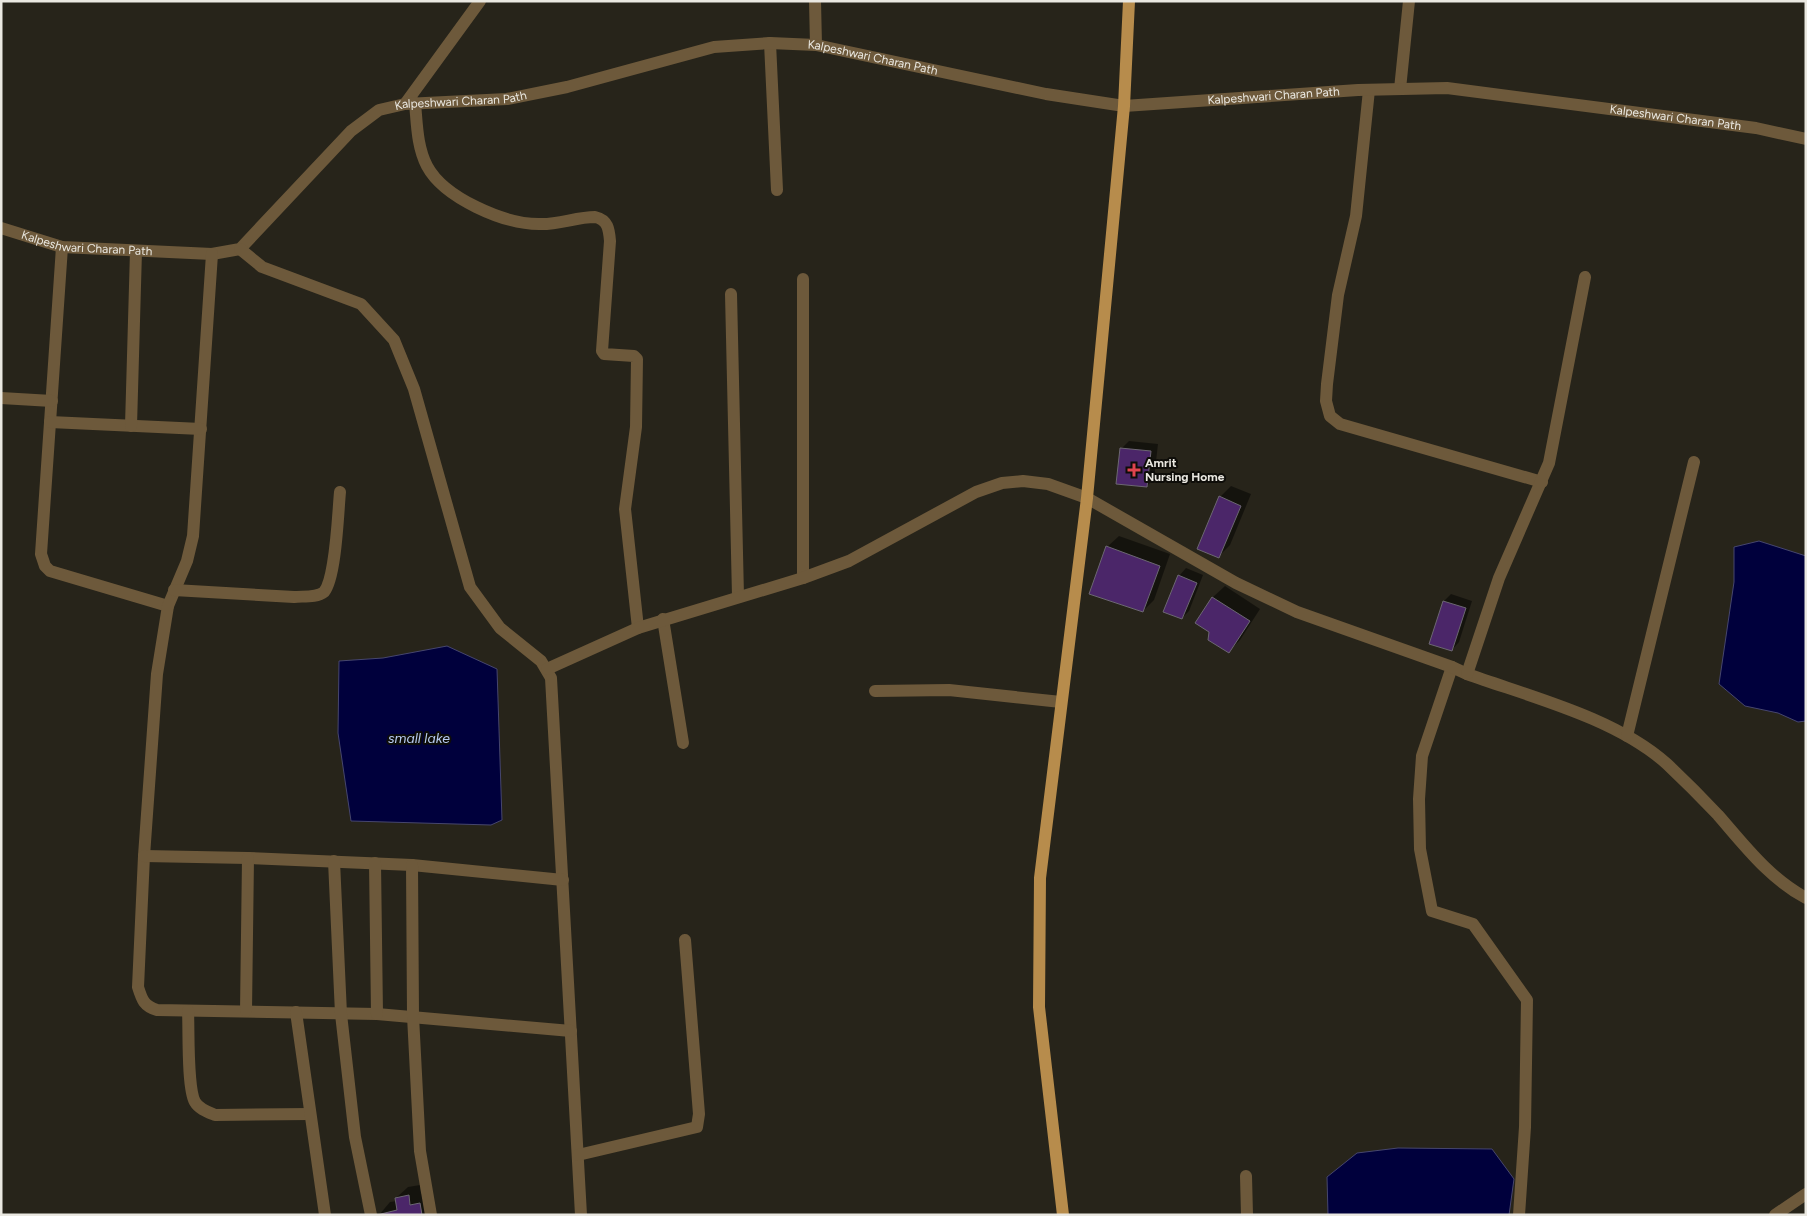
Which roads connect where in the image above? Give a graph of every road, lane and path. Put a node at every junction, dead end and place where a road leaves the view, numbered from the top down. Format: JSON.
{"nodes":[{"id":1,"x":480,"y":1,"type":"edge"},
{"id":2,"x":815,"y":1,"type":"edge"},
{"id":3,"x":1129,"y":1,"type":"edge"},
{"id":4,"x":1409,"y":1,"type":"edge"},
{"id":5,"x":770,"y":43,"type":"junction"},
{"id":6,"x":816,"y":45,"type":"junction"},
{"id":7,"x":1400,"y":89,"type":"junction"},
{"id":8,"x":1369,"y":90,"type":"junction"},
{"id":9,"x":410,"y":103,"type":"junction"},
{"id":10,"x":1124,"y":106,"type":"junction"},
{"id":11,"x":1806,"y":140,"type":"edge"},
{"id":12,"x":777,"y":190,"type":"dead end"},
{"id":13,"x":1,"y":228,"type":"edge"},
{"id":14,"x":62,"y":247,"type":"junction"},
{"id":15,"x":240,"y":250,"type":"junction"},
{"id":16,"x":136,"y":251,"type":"junction"},
{"id":17,"x":212,"y":254,"type":"junction"},
{"id":18,"x":1585,"y":277,"type":"dead end"},
{"id":19,"x":803,"y":279,"type":"dead end"},
{"id":20,"x":731,"y":294,"type":"dead end"},
{"id":21,"x":1,"y":398,"type":"edge"},
{"id":22,"x":52,"y":401,"type":"junction"},
{"id":23,"x":50,"y":422,"type":"junction"},
{"id":24,"x":131,"y":426,"type":"junction"},
{"id":25,"x":201,"y":429,"type":"junction"},
{"id":26,"x":1694,"y":462,"type":"dead end"},
{"id":27,"x":1542,"y":482,"type":"junction"},
{"id":28,"x":340,"y":492,"type":"dead end"},
{"id":29,"x":1087,"y":498,"type":"junction"},
{"id":30,"x":803,"y":578,"type":"junction"},
{"id":31,"x":174,"y":590,"type":"junction"},
{"id":32,"x":738,"y":596,"type":"junction"},
{"id":33,"x":168,"y":606,"type":"junction"},
{"id":34,"x":663,"y":620,"type":"junction"},
{"id":35,"x":638,"y":628,"type":"junction"},
{"id":36,"x":1452,"y":667,"type":"junction"},
{"id":37,"x":547,"y":669,"type":"junction"},
{"id":38,"x":1467,"y":674,"type":"junction"},
{"id":39,"x":875,"y":691,"type":"dead end"},
{"id":40,"x":1061,"y":702,"type":"junction"},
{"id":41,"x":1626,"y":736,"type":"junction"},
{"id":42,"x":684,"y":743,"type":"dead end"},
{"id":43,"x":144,"y":856,"type":"junction"},
{"id":44,"x":248,"y":858,"type":"junction"},
{"id":45,"x":334,"y":862,"type":"junction"},
{"id":46,"x":375,"y":863,"type":"junction"},
{"id":47,"x":412,"y":865,"type":"junction"},
{"id":48,"x":563,"y":880,"type":"junction"},
{"id":49,"x":1806,"y":898,"type":"edge"},
{"id":50,"x":685,"y":940,"type":"dead end"},
{"id":51,"x":188,"y":1011,"type":"junction"},
{"id":52,"x":246,"y":1011,"type":"junction"},
{"id":53,"x":296,"y":1012,"type":"junction"},
{"id":54,"x":341,"y":1014,"type":"junction"},
{"id":55,"x":376,"y":1014,"type":"junction"},
{"id":56,"x":413,"y":1016,"type":"junction"},
{"id":57,"x":571,"y":1031,"type":"junction"},
{"id":58,"x":310,"y":1114,"type":"junction"},
{"id":59,"x":578,"y":1155,"type":"junction"},
{"id":60,"x":1246,"y":1176,"type":"dead end"},
{"id":61,"x":1806,"y":1194,"type":"edge"},
{"id":62,"x":325,"y":1215,"type":"edge"},
{"id":63,"x":371,"y":1215,"type":"edge"},
{"id":64,"x":431,"y":1215,"type":"edge"},
{"id":65,"x":581,"y":1215,"type":"edge"},
{"id":66,"x":1062,"y":1215,"type":"edge"},
{"id":67,"x":1247,"y":1215,"type":"edge"},
{"id":68,"x":1518,"y":1215,"type":"edge"},
{"id":69,"x":1775,"y":1215,"type":"edge"}],
"edges":[{"from":1,"to":9,"type":"street"},
{"from":2,"to":6,"type":"street"},
{"from":3,"to":10,"type":"main road"},
{"from":4,"to":7,"type":"street"},
{"from":5,"to":6,"type":"street","name":"Kalpeshwari Charan Path"},
{"from":5,"to":9,"type":"street","name":"Kalpeshwari Charan Path"},
{"from":5,"to":12,"type":"street"},
{"from":6,"to":10,"type":"street","name":"Kalpeshwari Charan Path"},
{"from":7,"to":8,"type":"street","name":"Kalpeshwari Charan Path"},
{"from":7,"to":11,"type":"street","name":"Kalpeshwari Charan Path"},
{"from":8,"to":10,"type":"street","name":"Kalpeshwari Charan Path"},
{"from":8,"to":27,"type":"street"},
{"from":9,"to":15,"type":"street","name":"Kalpeshwari Charan Path"},
{"from":9,"to":35,"type":"street"},
{"from":10,"to":29,"type":"main road"},
{"from":13,"to":14,"type":"street","name":"Kalpeshwari Charan Path"},
{"from":14,"to":16,"type":"street","name":"Kalpeshwari Charan Path"},
{"from":14,"to":22,"type":"street"},
{"from":15,"to":17,"type":"street","name":"Kalpeshwari Charan Path"},
{"from":15,"to":37,"type":"street"},
{"from":16,"to":17,"type":"street","name":"Kalpeshwari Charan Path"},
{"from":16,"to":24,"type":"street"},
{"from":17,"to":25,"type":"street"},
{"from":18,"to":27,"type":"street"},
{"from":19,"to":30,"type":"street"},
{"from":20,"to":32,"type":"street"},
{"from":21,"to":22,"type":"street"},
{"from":22,"to":23,"type":"street"},
{"from":23,"to":24,"type":"street"},
{"from":23,"to":33,"type":"street"},
{"from":24,"to":25,"type":"street"},
{"from":25,"to":31,"type":"street"},
{"from":26,"to":41,"type":"street"},
{"from":27,"to":38,"type":"street"},
{"from":28,"to":31,"type":"street"},
{"from":29,"to":30,"type":"street"},
{"from":29,"to":36,"type":"street"},
{"from":29,"to":40,"type":"main road"},
{"from":30,"to":32,"type":"street"},
{"from":31,"to":33,"type":"street"},
{"from":32,"to":34,"type":"street"},
{"from":33,"to":43,"type":"street"},
{"from":34,"to":35,"type":"street"},
{"from":34,"to":42,"type":"street"},
{"from":35,"to":37,"type":"street"},
{"from":36,"to":38,"type":"street"},
{"from":36,"to":68,"type":"street"},
{"from":37,"to":48,"type":"street"},
{"from":38,"to":41,"type":"street"},
{"from":39,"to":40,"type":"street"},
{"from":40,"to":66,"type":"main road"},
{"from":41,"to":49,"type":"street"},
{"from":43,"to":44,"type":"street"},
{"from":43,"to":51,"type":"street"},
{"from":44,"to":45,"type":"street"},
{"from":44,"to":52,"type":"street"},
{"from":45,"to":46,"type":"street"},
{"from":45,"to":54,"type":"street"},
{"from":46,"to":47,"type":"street"},
{"from":46,"to":55,"type":"street"},
{"from":47,"to":48,"type":"street"},
{"from":47,"to":56,"type":"street"},
{"from":48,"to":57,"type":"street"},
{"from":50,"to":59,"type":"street"},
{"from":51,"to":52,"type":"street"},
{"from":51,"to":58,"type":"street"},
{"from":52,"to":53,"type":"street"},
{"from":53,"to":54,"type":"street"},
{"from":53,"to":58,"type":"street"},
{"from":54,"to":55,"type":"street"},
{"from":54,"to":63,"type":"street"},
{"from":55,"to":56,"type":"street"},
{"from":56,"to":57,"type":"street"},
{"from":56,"to":64,"type":"street"},
{"from":57,"to":59,"type":"street"},
{"from":58,"to":62,"type":"street"},
{"from":59,"to":65,"type":"street"},
{"from":60,"to":67,"type":"street"},
{"from":61,"to":69,"type":"street"}]}
